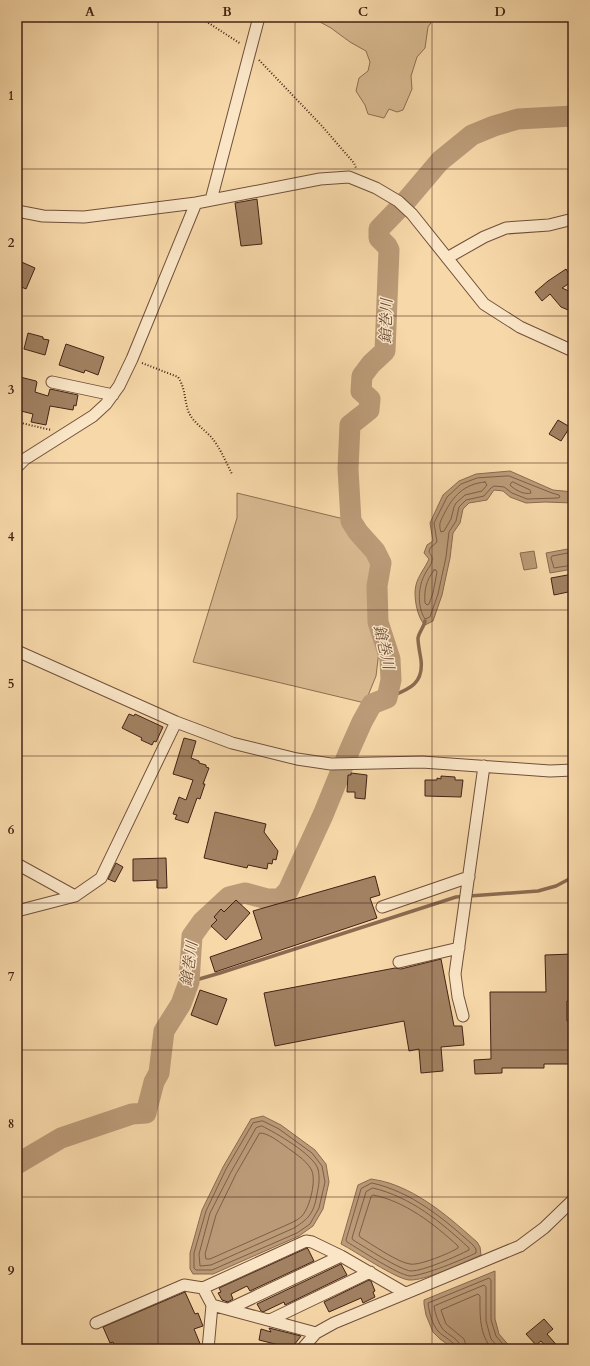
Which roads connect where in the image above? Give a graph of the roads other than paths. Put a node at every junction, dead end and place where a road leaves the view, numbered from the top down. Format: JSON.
{"nodes":[{"id":1,"x":259,"y":17,"type":"edge"},
{"id":2,"x":211,"y":200,"type":"junction"},
{"id":3,"x":196,"y":203,"type":"junction"},
{"id":4,"x":17,"y":211,"type":"edge"},
{"id":5,"x":573,"y":219,"type":"edge"},
{"id":6,"x":447,"y":258,"type":"junction"},
{"id":7,"x":573,"y":351,"type":"edge"},
{"id":8,"x":52,"y":382,"type":"dead end"},
{"id":9,"x":113,"y":395,"type":"junction"},
{"id":10,"x":17,"y":467,"type":"edge"},
{"id":11,"x":17,"y":652,"type":"edge"},
{"id":12,"x":176,"y":722,"type":"junction"},
{"id":13,"x":484,"y":766,"type":"junction"},
{"id":14,"x":573,"y":770,"type":"edge"},
{"id":15,"x":17,"y":864,"type":"edge"},
{"id":16,"x":469,"y":878,"type":"junction"},
{"id":17,"x":75,"y":896,"type":"junction"},
{"id":18,"x":382,"y":907,"type":"dead end"},
{"id":19,"x":17,"y":911,"type":"edge"},
{"id":20,"x":459,"y":948,"type":"junction"},
{"id":21,"x":399,"y":962,"type":"dead end"},
{"id":22,"x":463,"y":1016,"type":"dead end"},
{"id":23,"x":573,"y":1200,"type":"edge"},
{"id":24,"x":341,"y":1256,"type":"junction"},
{"id":25,"x":370,"y":1272,"type":"junction"},
{"id":26,"x":203,"y":1288,"type":"junction"},
{"id":27,"x":405,"y":1293,"type":"junction"},
{"id":28,"x":212,"y":1304,"type":"junction"},
{"id":29,"x":229,"y":1309,"type":"junction"},
{"id":30,"x":270,"y":1320,"type":"junction"},
{"id":31,"x":96,"y":1323,"type":"dead end"},
{"id":32,"x":310,"y":1343,"type":"edge"},
{"id":33,"x":208,"y":1349,"type":"edge"}],
"edges":[{"from":1,"to":2,"type":"street"},
{"from":2,"to":3,"type":"street"},
{"from":2,"to":6,"type":"street"},
{"from":3,"to":4,"type":"street"},
{"from":3,"to":9,"type":"street"},
{"from":5,"to":6,"type":"street"},
{"from":6,"to":7,"type":"street"},
{"from":8,"to":9,"type":"street"},
{"from":9,"to":10,"type":"street"},
{"from":11,"to":12,"type":"street"},
{"from":12,"to":13,"type":"street"},
{"from":12,"to":17,"type":"street"},
{"from":13,"to":14,"type":"street"},
{"from":13,"to":16,"type":"street"},
{"from":15,"to":17,"type":"street"},
{"from":16,"to":18,"type":"street"},
{"from":16,"to":20,"type":"street"},
{"from":17,"to":19,"type":"street"},
{"from":20,"to":21,"type":"street"},
{"from":20,"to":22,"type":"street"},
{"from":23,"to":27,"type":"street"},
{"from":24,"to":25,"type":"street"},
{"from":24,"to":26,"type":"street"},
{"from":24,"to":29,"type":"street"},
{"from":25,"to":27,"type":"street"},
{"from":25,"to":30,"type":"street"},
{"from":26,"to":28,"type":"street"},
{"from":26,"to":31,"type":"street"},
{"from":27,"to":32,"type":"street"},
{"from":28,"to":29,"type":"street"},
{"from":28,"to":33,"type":"street"},
{"from":29,"to":30,"type":"street"},
{"from":30,"to":32,"type":"street"}]}
